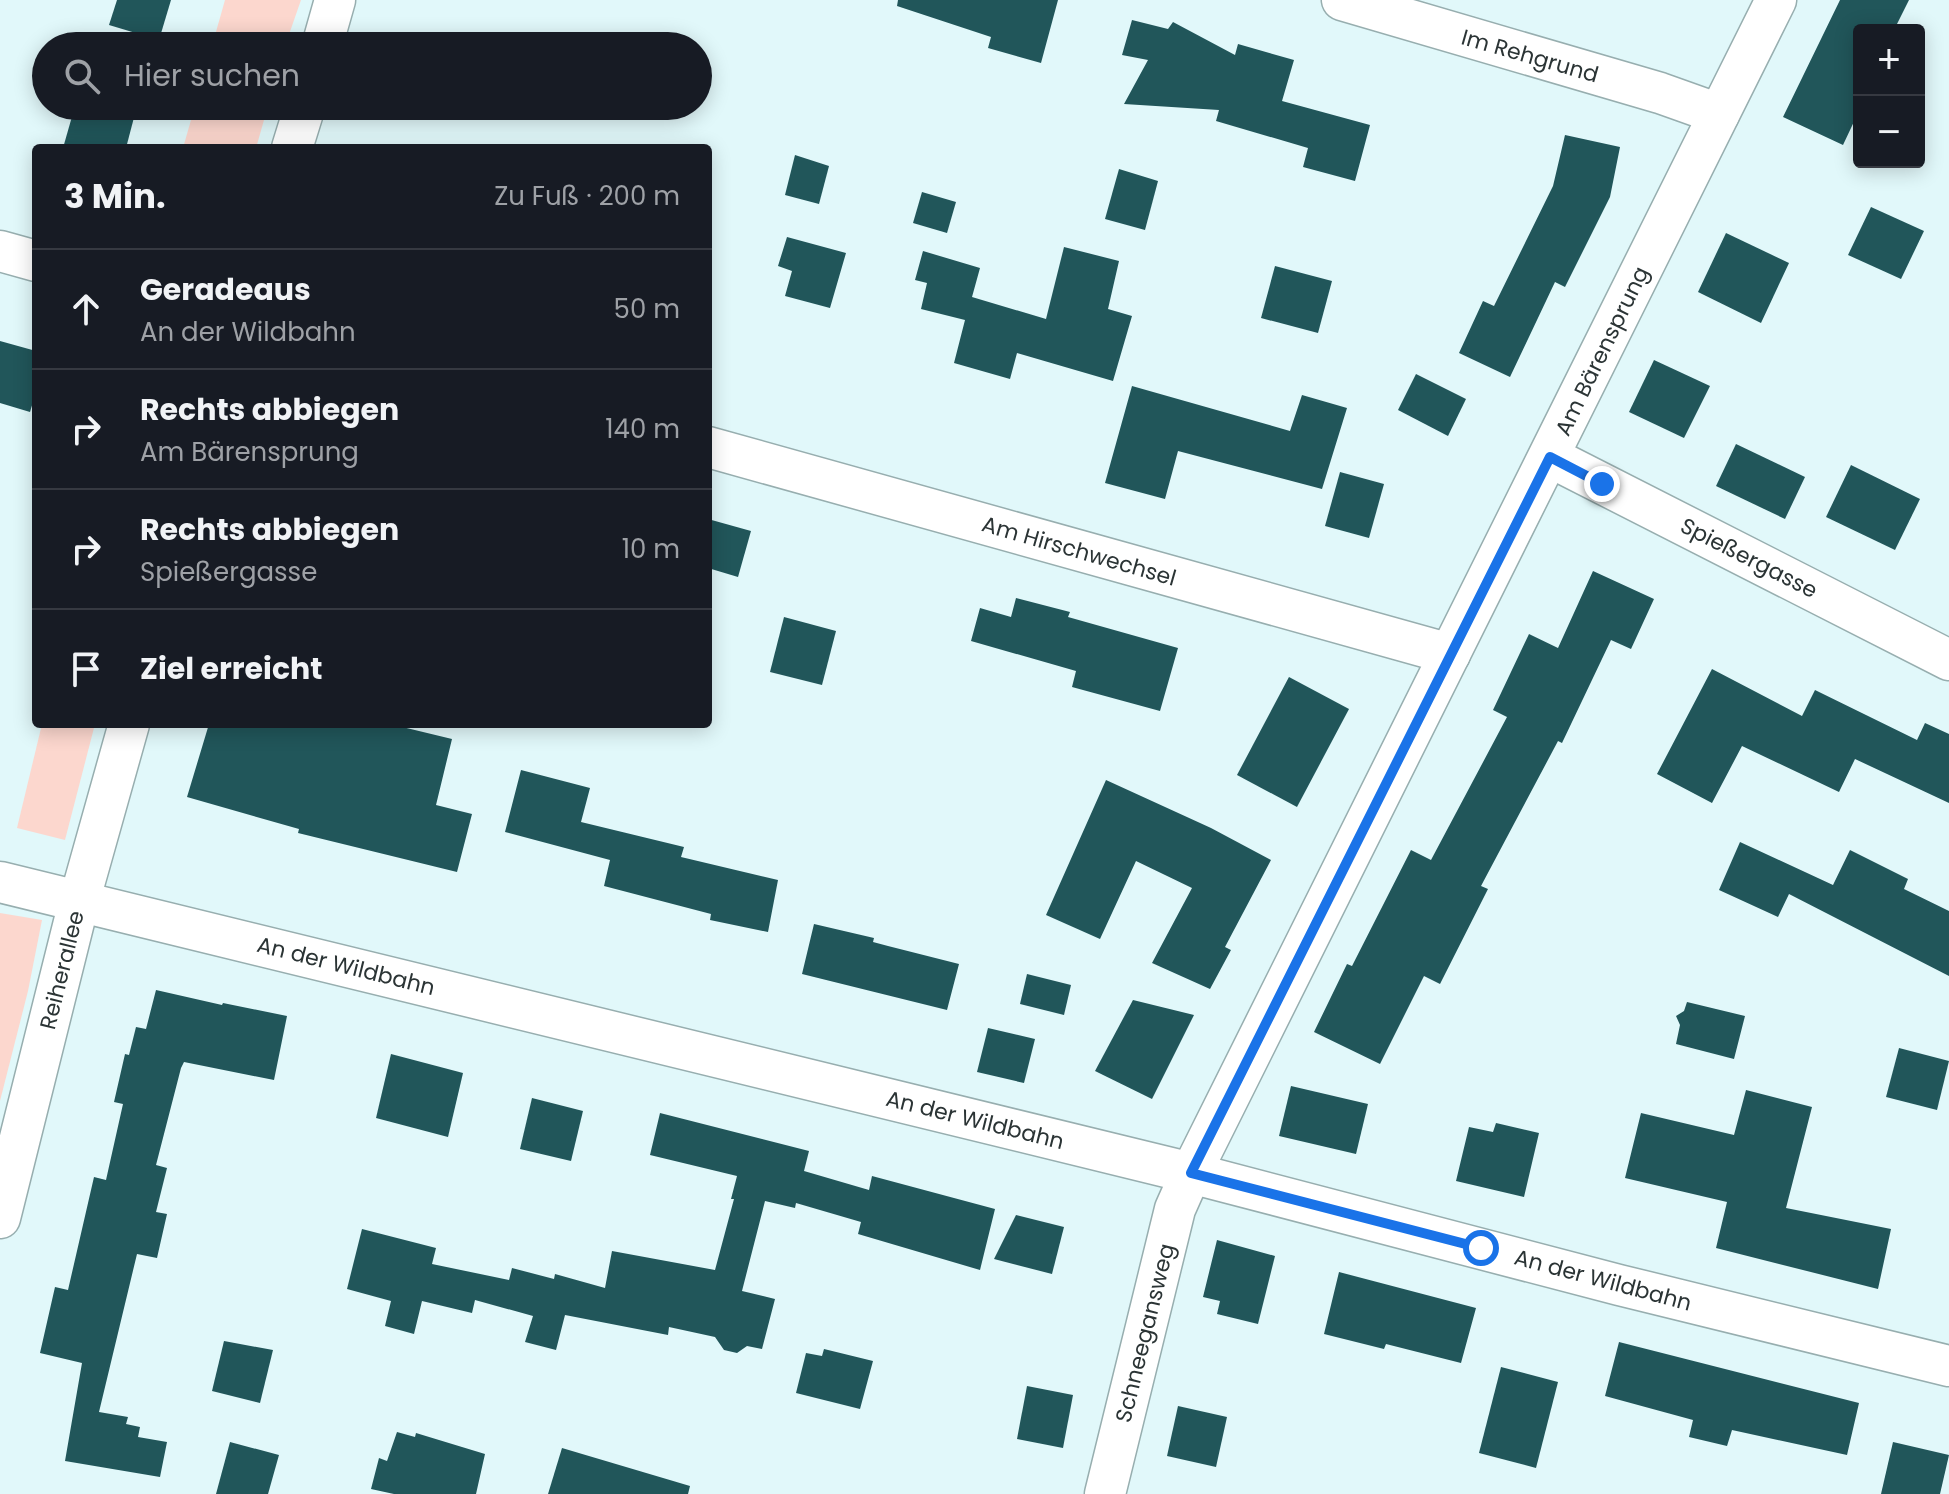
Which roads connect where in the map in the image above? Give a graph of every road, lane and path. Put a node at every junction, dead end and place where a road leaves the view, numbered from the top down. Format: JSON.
{"nodes":[{"id":1,"x":335,"y":0,"type":"edge"},
{"id":2,"x":1342,"y":0,"type":"edge"},
{"id":3,"x":1776,"y":0,"type":"edge"},
{"id":4,"x":326,"y":32,"type":"edge"},
{"id":5,"x":1719,"y":114,"type":"junction"},
{"id":6,"x":301,"y":120,"type":"edge"},
{"id":7,"x":293,"y":144,"type":"edge"},
{"id":8,"x":0,"y":251,"type":"edge"},
{"id":9,"x":32,"y":260,"type":"edge"},
{"id":10,"x":712,"y":448,"type":"edge"},
{"id":11,"x":1550,"y":457,"type":"junction"},
{"id":12,"x":1450,"y":654,"type":"junction"},
{"id":13,"x":1949,"y":660,"type":"edge"},
{"id":14,"x":128,"y":728,"type":"edge"},
{"id":15,"x":0,"y":882,"type":"edge"},
{"id":16,"x":79,"y":902,"type":"junction"},
{"id":17,"x":1191,"y":1173,"type":"junction"},
{"id":18,"x":0,"y":1218,"type":"edge"},
{"id":19,"x":1949,"y":1366,"type":"edge"},
{"id":20,"x":1105,"y":1494,"type":"edge"}],
"edges":[{"from":1,"to":4,"type":"street"},
{"from":2,"to":5,"type":"street","name":"Im Rehgrund"},
{"from":3,"to":5,"type":"street","name":"Am Bärensprung"},
{"from":5,"to":11,"type":"street","name":"Am Bärensprung"},
{"from":6,"to":7,"type":"street"},
{"from":8,"to":9,"type":"street"},
{"from":10,"to":12,"type":"street","name":"Am Hirschwechsel"},
{"from":11,"to":12,"type":"street","name":"Am Bärensprung"},
{"from":11,"to":13,"type":"street","name":"Spießergasse"},
{"from":12,"to":17,"type":"street","name":"Am Bärensprung"},
{"from":14,"to":16,"type":"street","name":"Reiherallee"},
{"from":15,"to":16,"type":"street","name":"An der Wildbahn"},
{"from":16,"to":17,"type":"street","name":"An der Wildbahn"},
{"from":16,"to":18,"type":"street","name":"Reiherallee"},
{"from":17,"to":19,"type":"street","name":"An der Wildbahn"},
{"from":17,"to":20,"type":"street","name":"Schneegansweg"}]}
